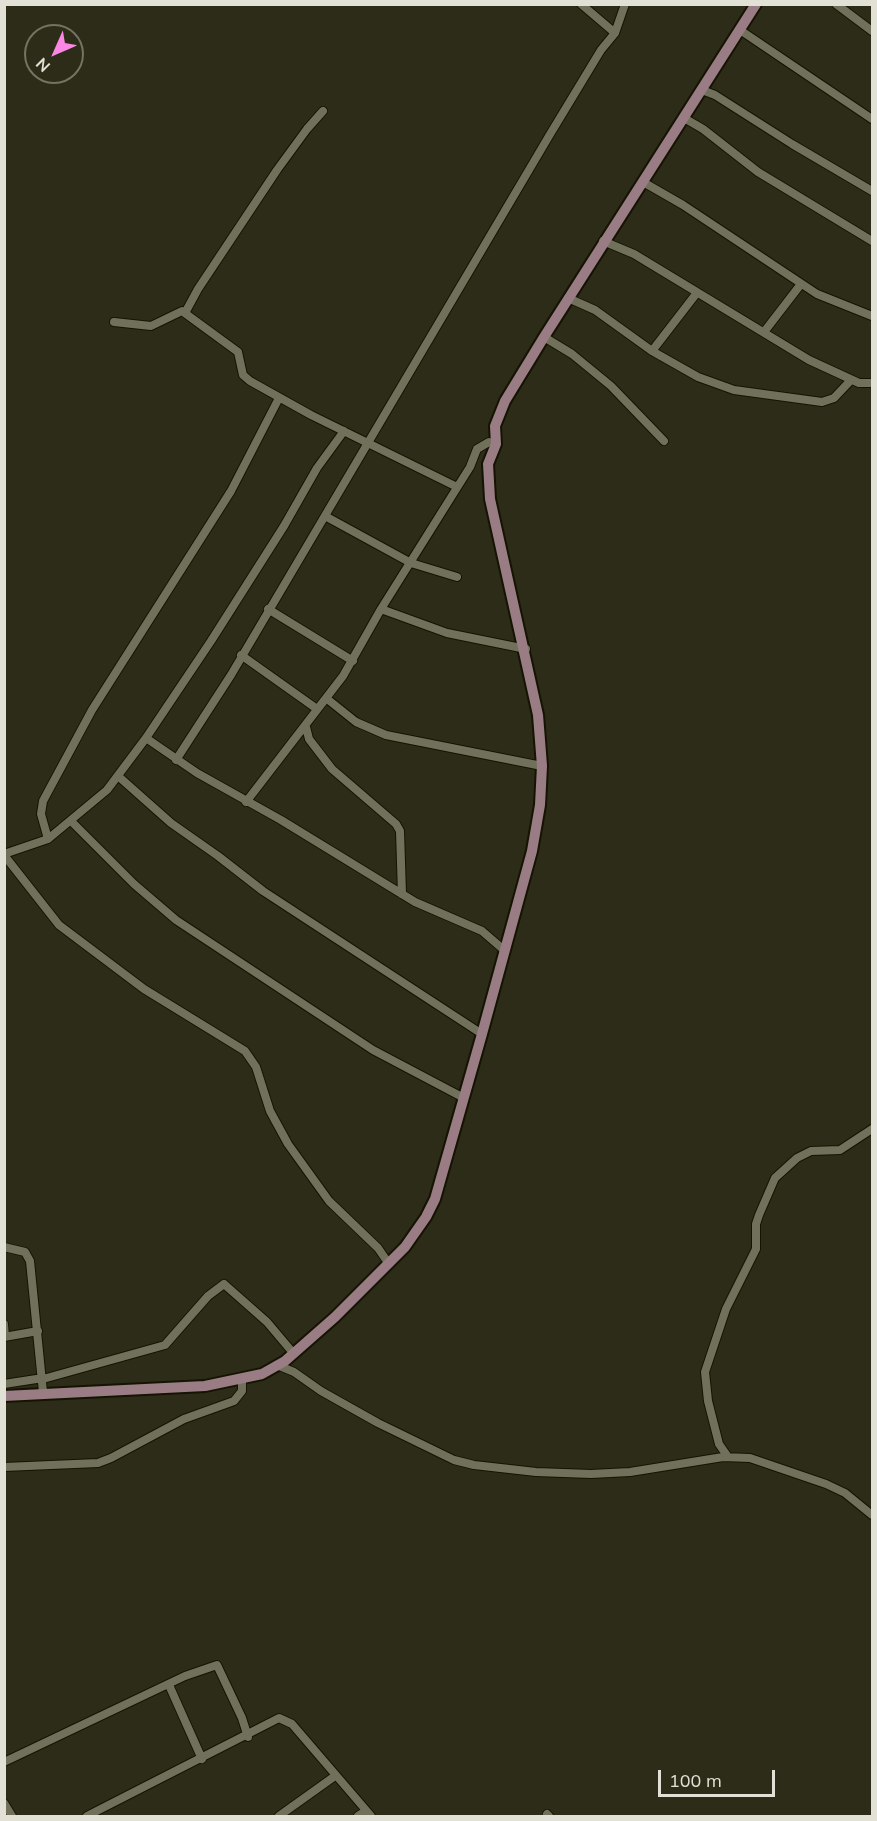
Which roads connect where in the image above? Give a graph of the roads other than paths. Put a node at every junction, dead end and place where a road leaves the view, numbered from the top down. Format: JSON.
{"nodes":[{"id":1,"x":581,"y":4,"type":"edge"},
{"id":2,"x":625,"y":4,"type":"edge"},
{"id":3,"x":756,"y":4,"type":"edge"},
{"id":4,"x":836,"y":4,"type":"edge"},
{"id":5,"x":740,"y":30,"type":"junction"},
{"id":6,"x":873,"y":31,"type":"edge"},
{"id":7,"x":615,"y":33,"type":"junction"},
{"id":8,"x":702,"y":90,"type":"junction"},
{"id":9,"x":323,"y":111,"type":"dead end"},
{"id":10,"x":684,"y":118,"type":"junction"},
{"id":11,"x":873,"y":119,"type":"edge"},
{"id":12,"x":643,"y":182,"type":"junction"},
{"id":13,"x":873,"y":191,"type":"edge"},
{"id":14,"x":603,"y":241,"type":"junction"},
{"id":15,"x":873,"y":241,"type":"edge"},
{"id":16,"x":801,"y":284,"type":"junction"},
{"id":17,"x":696,"y":294,"type":"junction"},
{"id":18,"x":568,"y":298,"type":"junction"},
{"id":19,"x":185,"y":312,"type":"junction"},
{"id":20,"x":873,"y":316,"type":"edge"},
{"id":21,"x":114,"y":322,"type":"dead end"},
{"id":22,"x":764,"y":332,"type":"junction"},
{"id":23,"x":544,"y":336,"type":"junction"},
{"id":24,"x":652,"y":351,"type":"junction"},
{"id":25,"x":851,"y":380,"type":"junction"},
{"id":26,"x":873,"y":383,"type":"edge"},
{"id":27,"x":279,"y":398,"type":"junction"},
{"id":28,"x":344,"y":431,"type":"junction"},
{"id":29,"x":367,"y":441,"type":"junction"},
{"id":30,"x":664,"y":441,"type":"dead end"},
{"id":31,"x":496,"y":444,"type":"junction"},
{"id":32,"x":457,"y":487,"type":"junction"},
{"id":33,"x":325,"y":516,"type":"junction"},
{"id":34,"x":411,"y":563,"type":"junction"},
{"id":35,"x":457,"y":577,"type":"dead end"},
{"id":36,"x":268,"y":609,"type":"junction"},
{"id":37,"x":381,"y":609,"type":"junction"},
{"id":38,"x":526,"y":649,"type":"junction"},
{"id":39,"x":241,"y":656,"type":"junction"},
{"id":40,"x":353,"y":661,"type":"junction"},
{"id":41,"x":326,"y":698,"type":"junction"},
{"id":42,"x":317,"y":709,"type":"junction"},
{"id":43,"x":306,"y":727,"type":"junction"},
{"id":44,"x":146,"y":738,"type":"junction"},
{"id":45,"x":176,"y":760,"type":"junction"},
{"id":46,"x":542,"y":765,"type":"junction"},
{"id":47,"x":118,"y":776,"type":"junction"},
{"id":48,"x":246,"y":802,"type":"junction"},
{"id":49,"x":72,"y":822,"type":"junction"},
{"id":50,"x":48,"y":839,"type":"junction"},
{"id":51,"x":4,"y":855,"type":"edge"},
{"id":52,"x":402,"y":894,"type":"junction"},
{"id":53,"x":504,"y":950,"type":"junction"},
{"id":54,"x":482,"y":1034,"type":"junction"},
{"id":55,"x":464,"y":1098,"type":"junction"},
{"id":56,"x":873,"y":1129,"type":"edge"},
{"id":57,"x":4,"y":1247,"type":"edge"},
{"id":58,"x":389,"y":1264,"type":"junction"},
{"id":59,"x":4,"y":1324,"type":"edge"},
{"id":60,"x":38,"y":1331,"type":"junction"},
{"id":61,"x":5,"y":1337,"type":"edge"},
{"id":62,"x":294,"y":1353,"type":"junction"},
{"id":63,"x":278,"y":1365,"type":"junction"},
{"id":64,"x":43,"y":1378,"type":"junction"},
{"id":65,"x":242,"y":1380,"type":"junction"},
{"id":66,"x":4,"y":1384,"type":"edge"},
{"id":67,"x":43,"y":1392,"type":"junction"},
{"id":68,"x":4,"y":1396,"type":"edge"},
{"id":69,"x":719,"y":1444,"type":"junction"},
{"id":70,"x":728,"y":1457,"type":"junction"},
{"id":71,"x":712,"y":1459,"type":"junction"},
{"id":72,"x":4,"y":1467,"type":"edge"},
{"id":73,"x":873,"y":1515,"type":"edge"},
{"id":74,"x":169,"y":1685,"type":"junction"},
{"id":75,"x":248,"y":1737,"type":"junction"},
{"id":76,"x":202,"y":1759,"type":"junction"},
{"id":77,"x":4,"y":1762,"type":"edge"},
{"id":78,"x":335,"y":1776,"type":"junction"},
{"id":79,"x":4,"y":1803,"type":"edge"},
{"id":80,"x":369,"y":1814,"type":"edge"},
{"id":81,"x":12,"y":1816,"type":"edge"},
{"id":82,"x":87,"y":1816,"type":"edge"},
{"id":83,"x":279,"y":1816,"type":"edge"},
{"id":84,"x":358,"y":1816,"type":"edge"}],
"edges":[{"from":1,"to":7,"type":"street"},
{"from":2,"to":7,"type":"street"},
{"from":3,"to":5,"type":"main road"},
{"from":4,"to":6,"type":"street"},
{"from":5,"to":8,"type":"main road"},
{"from":5,"to":11,"type":"street"},
{"from":7,"to":29,"type":"street"},
{"from":8,"to":10,"type":"main road"},
{"from":8,"to":13,"type":"street"},
{"from":9,"to":19,"type":"street"},
{"from":10,"to":12,"type":"main road"},
{"from":10,"to":15,"type":"street"},
{"from":12,"to":14,"type":"main road"},
{"from":12,"to":16,"type":"street"},
{"from":14,"to":17,"type":"street"},
{"from":14,"to":18,"type":"main road"},
{"from":16,"to":20,"type":"street"},
{"from":16,"to":22,"type":"street"},
{"from":17,"to":22,"type":"street"},
{"from":17,"to":24,"type":"street"},
{"from":18,"to":23,"type":"main road"},
{"from":18,"to":24,"type":"street"},
{"from":19,"to":21,"type":"street"},
{"from":19,"to":27,"type":"street"},
{"from":22,"to":25,"type":"street"},
{"from":23,"to":30,"type":"street"},
{"from":23,"to":31,"type":"main road"},
{"from":24,"to":25,"type":"street"},
{"from":25,"to":26,"type":"street"},
{"from":27,"to":28,"type":"street"},
{"from":27,"to":50,"type":"street"},
{"from":28,"to":29,"type":"street"},
{"from":28,"to":44,"type":"street"},
{"from":29,"to":32,"type":"street"},
{"from":29,"to":33,"type":"street"},
{"from":31,"to":32,"type":"street"},
{"from":31,"to":38,"type":"main road"},
{"from":32,"to":34,"type":"street"},
{"from":33,"to":34,"type":"street"},
{"from":33,"to":36,"type":"street"},
{"from":34,"to":35,"type":"street"},
{"from":34,"to":37,"type":"street"},
{"from":36,"to":39,"type":"street"},
{"from":36,"to":40,"type":"street"},
{"from":37,"to":38,"type":"street"},
{"from":37,"to":40,"type":"street"},
{"from":38,"to":46,"type":"main road"},
{"from":39,"to":42,"type":"street"},
{"from":39,"to":45,"type":"street"},
{"from":40,"to":41,"type":"street"},
{"from":41,"to":42,"type":"street"},
{"from":41,"to":46,"type":"street"},
{"from":42,"to":43,"type":"street"},
{"from":43,"to":48,"type":"street"},
{"from":43,"to":52,"type":"street"},
{"from":44,"to":45,"type":"street"},
{"from":44,"to":47,"type":"street"},
{"from":45,"to":48,"type":"street"},
{"from":46,"to":53,"type":"main road"},
{"from":47,"to":49,"type":"street"},
{"from":47,"to":54,"type":"street"},
{"from":48,"to":52,"type":"street"},
{"from":49,"to":50,"type":"street"},
{"from":49,"to":55,"type":"street"},
{"from":50,"to":51,"type":"street"},
{"from":51,"to":58,"type":"street"},
{"from":52,"to":53,"type":"street"},
{"from":53,"to":54,"type":"main road"},
{"from":54,"to":55,"type":"main road"},
{"from":55,"to":58,"type":"main road"},
{"from":56,"to":69,"type":"street"},
{"from":57,"to":60,"type":"street"},
{"from":58,"to":62,"type":"main road"},
{"from":59,"to":61,"type":"street"},
{"from":60,"to":61,"type":"street"},
{"from":60,"to":64,"type":"street"},
{"from":62,"to":63,"type":"main road"},
{"from":62,"to":64,"type":"street"},
{"from":63,"to":65,"type":"main road"},
{"from":63,"to":71,"type":"street"},
{"from":64,"to":66,"type":"street"},
{"from":64,"to":67,"type":"street"},
{"from":65,"to":67,"type":"main road"},
{"from":65,"to":72,"type":"street"},
{"from":67,"to":68,"type":"main road"},
{"from":69,"to":70,"type":"street"},
{"from":69,"to":71,"type":"street"},
{"from":70,"to":71,"type":"street"},
{"from":70,"to":73,"type":"street"},
{"from":74,"to":75,"type":"street"},
{"from":74,"to":76,"type":"street"},
{"from":74,"to":77,"type":"street"},
{"from":75,"to":76,"type":"street"},
{"from":75,"to":78,"type":"street"},
{"from":76,"to":82,"type":"street"},
{"from":78,"to":80,"type":"street"},
{"from":78,"to":83,"type":"street"},
{"from":79,"to":81,"type":"street"},
{"from":80,"to":84,"type":"street"}]}
